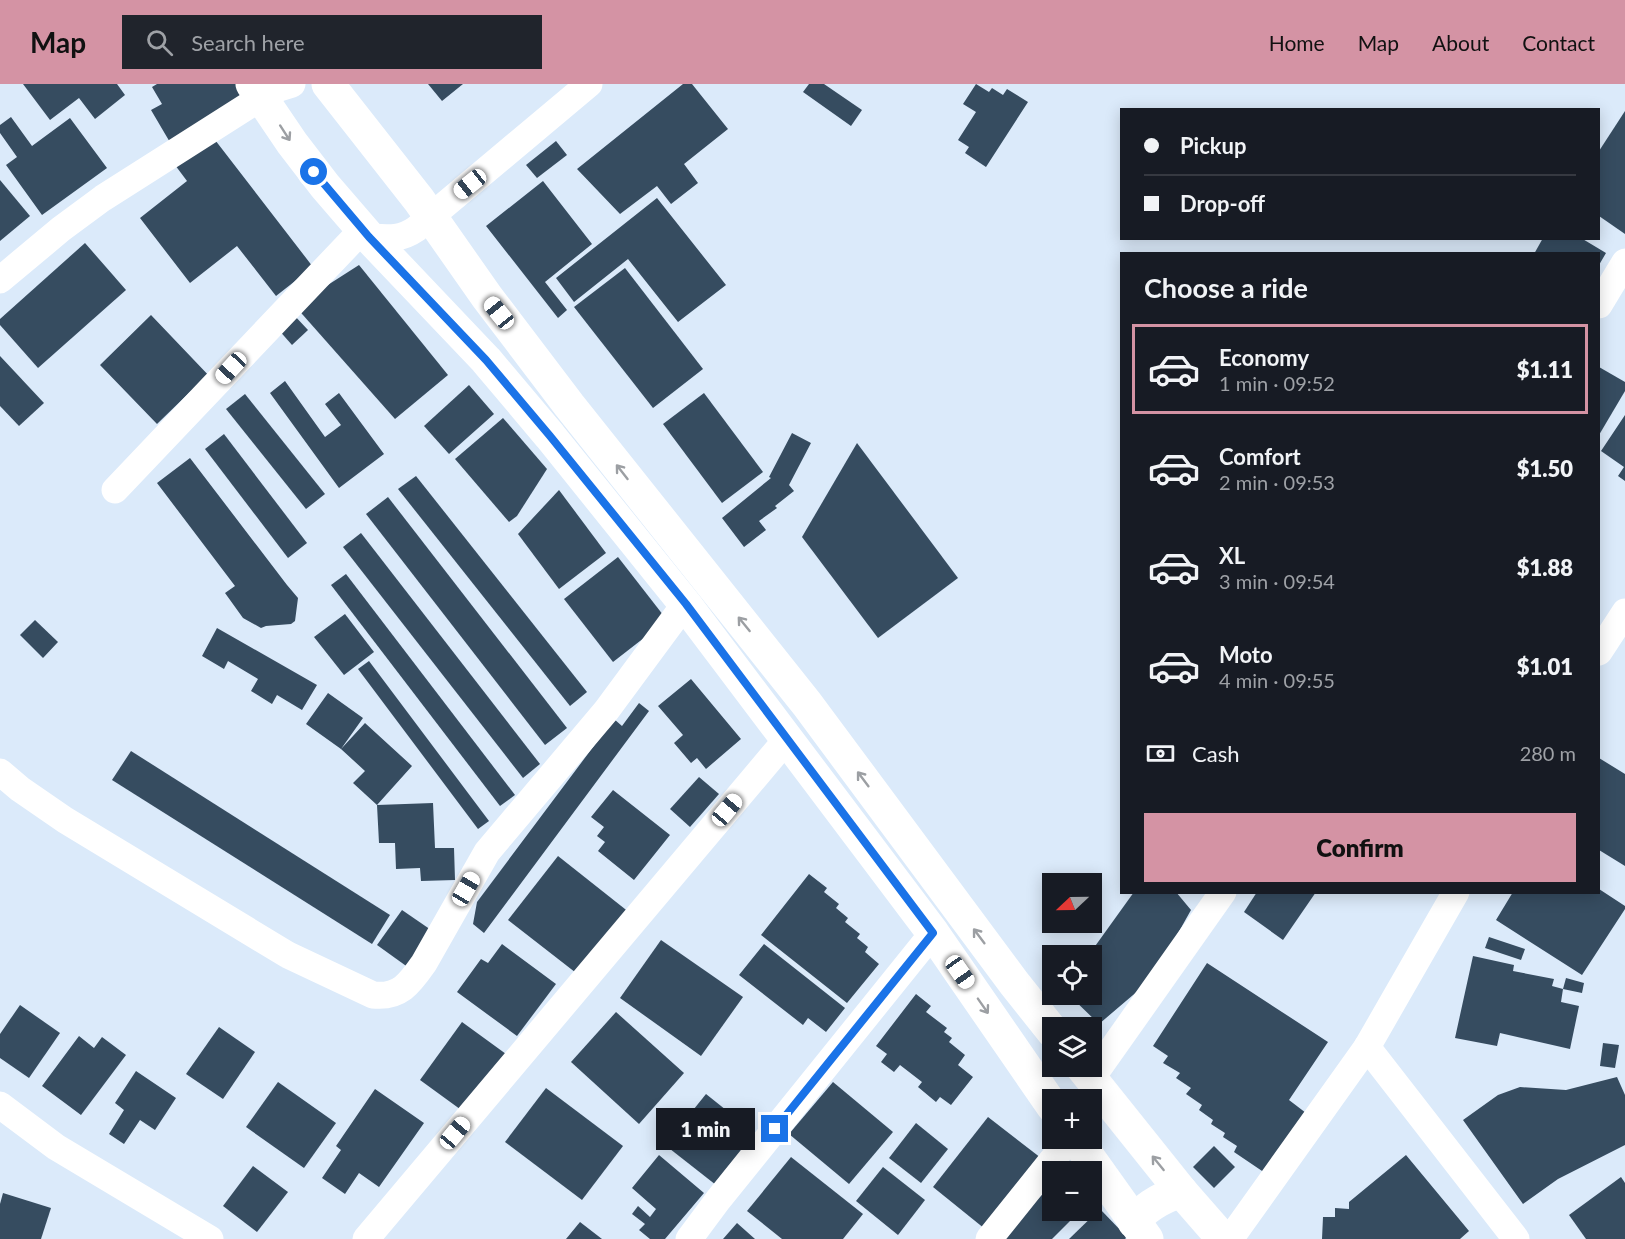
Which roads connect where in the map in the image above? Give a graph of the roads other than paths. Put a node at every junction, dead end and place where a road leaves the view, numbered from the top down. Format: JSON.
{"nodes":[{"id":1,"x":292,"y":84,"type":"edge"},
{"id":2,"x":326,"y":84,"type":"edge"},
{"id":3,"x":589,"y":84,"type":"edge"},
{"id":4,"x":257,"y":91,"type":"edge"},
{"id":5,"x":431,"y":217,"type":"junction"},
{"id":6,"x":366,"y":233,"type":"junction"},
{"id":7,"x":1625,"y":262,"type":"edge"},
{"id":8,"x":0,"y":280,"type":"edge"},
{"id":9,"x":1600,"y":303,"type":"edge"},
{"id":10,"x":115,"y":490,"type":"dead end"},
{"id":11,"x":686,"y":604,"type":"junction"},
{"id":12,"x":1625,"y":612,"type":"edge"},
{"id":13,"x":1600,"y":650,"type":"edge"},
{"id":14,"x":787,"y":739,"type":"junction"},
{"id":15,"x":0,"y":772,"type":"edge"},
{"id":16,"x":1221,"y":894,"type":"edge"},
{"id":17,"x":1455,"y":894,"type":"edge"},
{"id":18,"x":933,"y":933,"type":"junction"},
{"id":19,"x":1042,"y":1018,"type":"edge"},
{"id":20,"x":1366,"y":1047,"type":"junction"},
{"id":21,"x":1102,"y":1052,"type":"edge"},
{"id":22,"x":1089,"y":1077,"type":"edge"},
{"id":23,"x":1042,"y":1091,"type":"edge"},
{"id":24,"x":0,"y":1105,"type":"edge"},
{"id":25,"x":1064,"y":1149,"type":"edge"},
{"id":26,"x":1081,"y":1149,"type":"edge"},
{"id":27,"x":1181,"y":1191,"type":"junction"},
{"id":28,"x":1141,"y":1230,"type":"edge"},
{"id":29,"x":210,"y":1239,"type":"edge"},
{"id":30,"x":366,"y":1239,"type":"edge"},
{"id":31,"x":689,"y":1239,"type":"edge"},
{"id":32,"x":989,"y":1239,"type":"edge"},
{"id":33,"x":1223,"y":1239,"type":"edge"},
{"id":34,"x":1230,"y":1239,"type":"edge"},
{"id":35,"x":1516,"y":1239,"type":"edge"}],
"edges":[{"from":1,"to":4,"type":"street"},
{"from":2,"to":5,"type":"main road"},
{"from":3,"to":5,"type":"street"},
{"from":4,"to":6,"type":"main road","one_way":true},
{"from":4,"to":8,"type":"street"},
{"from":5,"to":6,"type":"street"},
{"from":19,"to":5,"type":"main road","one_way":true},
{"from":6,"to":10,"type":"street"},
{"from":6,"to":11,"type":"main road"},
{"from":7,"to":9,"type":"street"},
{"from":11,"to":14,"type":"main road"},
{"from":11,"to":15,"type":"street"},
{"from":12,"to":13,"type":"street"},
{"from":14,"to":18,"type":"main road"},
{"from":14,"to":30,"type":"street"},
{"from":16,"to":21,"type":"street"},
{"from":17,"to":20,"type":"street"},
{"from":18,"to":23,"type":"main road","one_way":true},
{"from":18,"to":31,"type":"street"},
{"from":20,"to":34,"type":"street"},
{"from":20,"to":35,"type":"street"},
{"from":27,"to":22,"type":"main road","one_way":true},
{"from":24,"to":29,"type":"street"},
{"from":25,"to":32,"type":"street"},
{"from":26,"to":28,"type":"main road"},
{"from":27,"to":28,"type":"main road"},
{"from":27,"to":33,"type":"main road"}]}
